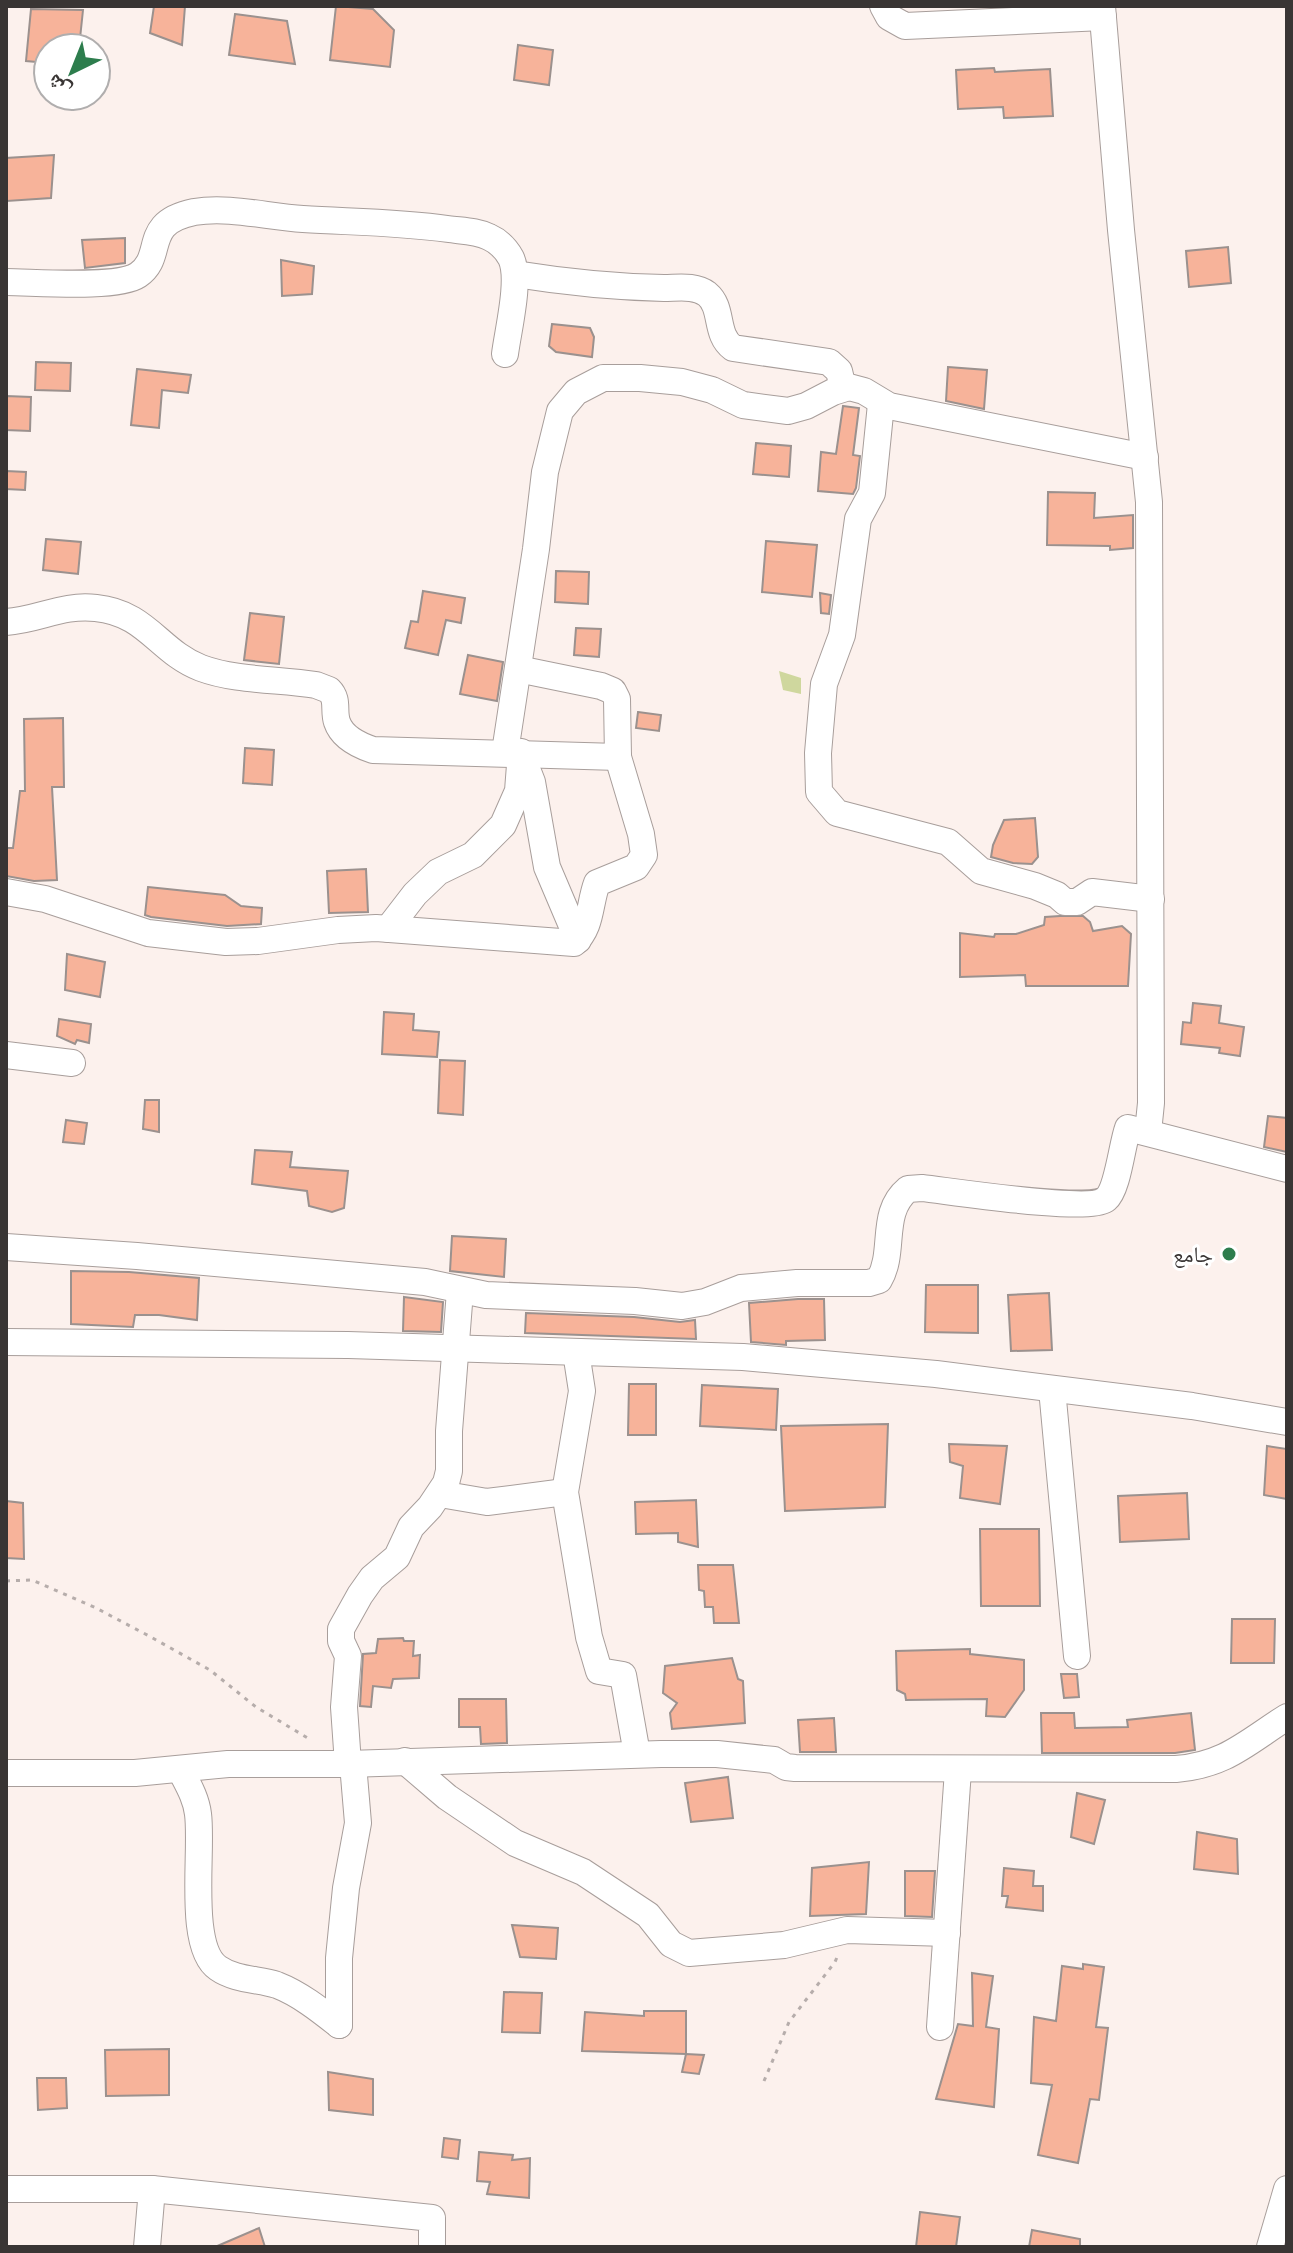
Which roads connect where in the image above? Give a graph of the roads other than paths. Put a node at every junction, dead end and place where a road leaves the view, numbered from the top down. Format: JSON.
{"nodes":[{"id":1,"x":883,"y":6,"type":"edge"},
{"id":2,"x":1102,"y":11,"type":"edge"},
{"id":3,"x":515,"y":274,"type":"junction"},
{"id":4,"x":6,"y":282,"type":"edge"},
{"id":5,"x":505,"y":354,"type":"dead end"},
{"id":6,"x":843,"y":388,"type":"junction"},
{"id":7,"x":881,"y":404,"type":"junction"},
{"id":8,"x":1145,"y":457,"type":"junction"},
{"id":9,"x":6,"y":622,"type":"edge"},
{"id":10,"x":518,"y":669,"type":"junction"},
{"id":11,"x":513,"y":752,"type":"junction"},
{"id":12,"x":618,"y":757,"type":"junction"},
{"id":13,"x":6,"y":892,"type":"edge"},
{"id":14,"x":1151,"y":899,"type":"junction"},
{"id":15,"x":388,"y":929,"type":"junction"},
{"id":16,"x":578,"y":940,"type":"junction"},
{"id":17,"x":6,"y":1055,"type":"edge"},
{"id":18,"x":72,"y":1063,"type":"dead end"},
{"id":19,"x":1148,"y":1132,"type":"junction"},
{"id":20,"x":1287,"y":1169,"type":"edge"},
{"id":21,"x":6,"y":1247,"type":"edge"},
{"id":22,"x":460,"y":1291,"type":"junction"},
{"id":23,"x":6,"y":1342,"type":"edge"},
{"id":24,"x":455,"y":1348,"type":"junction"},
{"id":25,"x":576,"y":1352,"type":"junction"},
{"id":26,"x":1052,"y":1389,"type":"junction"},
{"id":27,"x":1287,"y":1422,"type":"edge"},
{"id":28,"x":565,"y":1492,"type":"junction"},
{"id":29,"x":440,"y":1494,"type":"junction"},
{"id":30,"x":1077,"y":1656,"type":"dead end"},
{"id":31,"x":1287,"y":1717,"type":"edge"},
{"id":32,"x":637,"y":1754,"type":"junction"},
{"id":33,"x":405,"y":1761,"type":"junction"},
{"id":34,"x":350,"y":1764,"type":"junction"},
{"id":35,"x":180,"y":1769,"type":"junction"},
{"id":36,"x":958,"y":1770,"type":"junction"},
{"id":37,"x":6,"y":1773,"type":"edge"},
{"id":38,"x":947,"y":1933,"type":"junction"},
{"id":39,"x":940,"y":2027,"type":"dead end"},
{"id":40,"x":6,"y":2189,"type":"edge"},
{"id":41,"x":152,"y":2189,"type":"junction"},
{"id":42,"x":1287,"y":2189,"type":"edge"},
{"id":43,"x":147,"y":2247,"type":"edge"},
{"id":44,"x":432,"y":2247,"type":"edge"},
{"id":45,"x":1270,"y":2247,"type":"edge"}],
"edges":[{"from":1,"to":2,"type":"street"},
{"from":2,"to":8,"type":"street"},
{"from":3,"to":4,"type":"street"},
{"from":3,"to":5,"type":"street"},
{"from":3,"to":6,"type":"street"},
{"from":6,"to":7,"type":"street"},
{"from":6,"to":10,"type":"street"},
{"from":7,"to":8,"type":"street"},
{"from":7,"to":14,"type":"street"},
{"from":8,"to":14,"type":"street"},
{"from":9,"to":11,"type":"street"},
{"from":10,"to":11,"type":"street"},
{"from":10,"to":12,"type":"street"},
{"from":11,"to":12,"type":"street"},
{"from":11,"to":15,"type":"street"},
{"from":11,"to":16,"type":"street"},
{"from":12,"to":16,"type":"street"},
{"from":13,"to":15,"type":"street"},
{"from":14,"to":19,"type":"street"},
{"from":15,"to":16,"type":"street"},
{"from":17,"to":18,"type":"street"},
{"from":19,"to":20,"type":"street"},
{"from":19,"to":22,"type":"street"},
{"from":21,"to":22,"type":"street"},
{"from":22,"to":24,"type":"street"},
{"from":23,"to":24,"type":"street"},
{"from":24,"to":25,"type":"street"},
{"from":24,"to":29,"type":"street"},
{"from":25,"to":26,"type":"street"},
{"from":25,"to":28,"type":"street"},
{"from":26,"to":27,"type":"street"},
{"from":26,"to":30,"type":"street"},
{"from":28,"to":29,"type":"street"},
{"from":28,"to":32,"type":"street"},
{"from":29,"to":34,"type":"street"},
{"from":31,"to":36,"type":"street"},
{"from":32,"to":33,"type":"street"},
{"from":32,"to":36,"type":"street"},
{"from":33,"to":34,"type":"street"},
{"from":33,"to":38,"type":"street"},
{"from":34,"to":35,"type":"street"},
{"from":34,"to":35,"type":"street"},
{"from":35,"to":37,"type":"street"},
{"from":36,"to":38,"type":"street"},
{"from":38,"to":39,"type":"street"},
{"from":40,"to":41,"type":"street"},
{"from":41,"to":43,"type":"street"},
{"from":41,"to":44,"type":"street"},
{"from":42,"to":45,"type":"street"}]}
